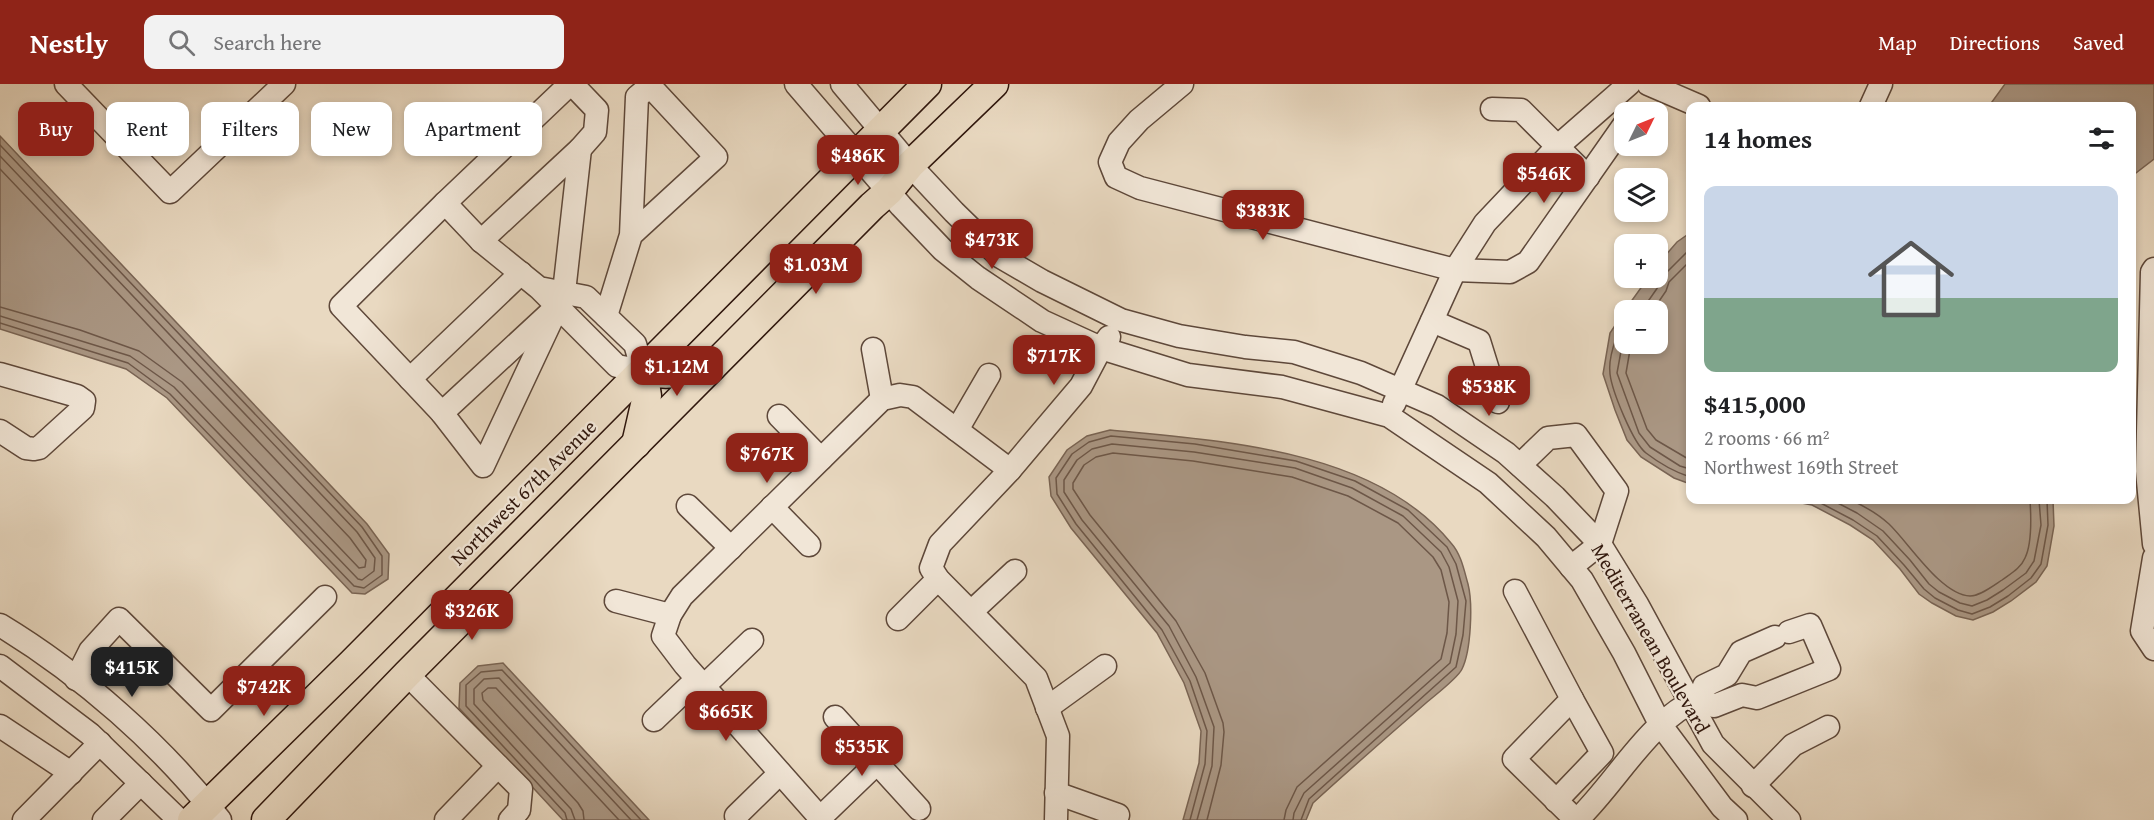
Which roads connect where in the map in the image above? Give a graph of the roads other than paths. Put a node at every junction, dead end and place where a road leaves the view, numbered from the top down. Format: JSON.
{"nodes":[{"id":1,"x":66,"y":84,"type":"edge"},
{"id":2,"x":284,"y":84,"type":"edge"},
{"id":3,"x":571,"y":84,"type":"edge"},
{"id":4,"x":796,"y":84,"type":"edge"},
{"id":5,"x":842,"y":84,"type":"edge"},
{"id":6,"x":927,"y":84,"type":"edge"},
{"id":7,"x":994,"y":84,"type":"edge"},
{"id":8,"x":1182,"y":84,"type":"edge"},
{"id":9,"x":1629,"y":84,"type":"edge"},
{"id":10,"x":1648,"y":84,"type":"edge"},
{"id":11,"x":1881,"y":84,"type":"edge"},
{"id":12,"x":1690,"y":102,"type":"edge"},
{"id":13,"x":1873,"y":102,"type":"edge"},
{"id":14,"x":1492,"y":109,"type":"dead end"},
{"id":15,"x":881,"y":130,"type":"junction"},
{"id":16,"x":1614,"y":140,"type":"edge"},
{"id":17,"x":1557,"y":147,"type":"junction"},
{"id":18,"x":580,"y":149,"type":"junction"},
{"id":19,"x":858,"y":154,"type":"junction"},
{"id":20,"x":910,"y":165,"type":"junction"},
{"id":21,"x":1588,"y":177,"type":"junction"},
{"id":22,"x":889,"y":191,"type":"junction"},
{"id":23,"x":445,"y":203,"type":"junction"},
{"id":24,"x":631,"y":235,"type":"junction"},
{"id":25,"x":481,"y":241,"type":"junction"},
{"id":26,"x":987,"y":244,"type":"junction"},
{"id":27,"x":2154,"y":268,"type":"edge"},
{"id":28,"x":966,"y":269,"type":"junction"},
{"id":29,"x":1455,"y":270,"type":"junction"},
{"id":30,"x":521,"y":273,"type":"junction"},
{"id":31,"x":561,"y":299,"type":"junction"},
{"id":32,"x":606,"y":316,"type":"junction"},
{"id":33,"x":1121,"y":320,"type":"junction"},
{"id":34,"x":1432,"y":321,"type":"junction"},
{"id":35,"x":1101,"y":348,"type":"junction"},
{"id":36,"x":873,"y":349,"type":"dead end"},
{"id":37,"x":711,"y":367,"type":"junction"},
{"id":38,"x":643,"y":371,"type":"junction"},
{"id":39,"x":0,"y":374,"type":"edge"},
{"id":40,"x":989,"y":375,"type":"dead end"},
{"id":41,"x":410,"y":379,"type":"junction"},
{"id":42,"x":1401,"y":390,"type":"junction"},
{"id":43,"x":882,"y":399,"type":"junction"},
{"id":44,"x":1498,"y":402,"type":"dead end"},
{"id":45,"x":442,"y":413,"type":"junction"},
{"id":46,"x":779,"y":416,"type":"dead end"},
{"id":47,"x":1389,"y":416,"type":"junction"},
{"id":48,"x":957,"y":430,"type":"junction"},
{"id":49,"x":0,"y":431,"type":"edge"},
{"id":50,"x":636,"y":444,"type":"junction"},
{"id":51,"x":821,"y":459,"type":"junction"},
{"id":52,"x":1520,"y":465,"type":"junction"},
{"id":53,"x":1010,"y":470,"type":"junction"},
{"id":54,"x":688,"y":506,"type":"dead end"},
{"id":55,"x":772,"y":507,"type":"junction"},
{"id":56,"x":1600,"y":544,"type":"junction"},
{"id":57,"x":2154,"y":544,"type":"edge"},
{"id":58,"x":809,"y":545,"type":"dead end"},
{"id":59,"x":731,"y":548,"type":"junction"},
{"id":60,"x":2154,"y":558,"type":"edge"},
{"id":61,"x":1571,"y":567,"type":"junction"},
{"id":62,"x":1015,"y":571,"type":"dead end"},
{"id":63,"x":938,"y":579,"type":"junction"},
{"id":64,"x":1515,"y":591,"type":"dead end"},
{"id":65,"x":325,"y":597,"type":"dead end"},
{"id":66,"x":616,"y":601,"type":"dead end"},
{"id":67,"x":971,"y":612,"type":"junction"},
{"id":68,"x":898,"y":619,"type":"dead end"},
{"id":69,"x":0,"y":625,"type":"edge"},
{"id":70,"x":666,"y":626,"type":"junction"},
{"id":71,"x":752,"y":640,"type":"dead end"},
{"id":72,"x":2154,"y":650,"type":"edge"},
{"id":73,"x":0,"y":666,"type":"edge"},
{"id":74,"x":1105,"y":666,"type":"dead end"},
{"id":75,"x":407,"y":674,"type":"junction"},
{"id":76,"x":1727,"y":675,"type":"junction"},
{"id":77,"x":76,"y":679,"type":"junction"},
{"id":78,"x":700,"y":683,"type":"junction"},
{"id":79,"x":1736,"y":697,"type":"junction"},
{"id":80,"x":1572,"y":699,"type":"junction"},
{"id":81,"x":1695,"y":700,"type":"junction"},
{"id":82,"x":1047,"y":708,"type":"junction"},
{"id":83,"x":835,"y":717,"type":"dead end"},
{"id":84,"x":654,"y":720,"type":"dead end"},
{"id":85,"x":1660,"y":724,"type":"junction"},
{"id":86,"x":0,"y":726,"type":"edge"},
{"id":87,"x":1828,"y":727,"type":"dead end"},
{"id":88,"x":100,"y":743,"type":"junction"},
{"id":89,"x":877,"y":764,"type":"junction"},
{"id":90,"x":498,"y":765,"type":"junction"},
{"id":91,"x":70,"y":773,"type":"junction"},
{"id":92,"x":780,"y":773,"type":"junction"},
{"id":93,"x":141,"y":783,"type":"junction"},
{"id":94,"x":1753,"y":786,"type":"junction"},
{"id":95,"x":1056,"y":793,"type":"junction"},
{"id":96,"x":1556,"y":801,"type":"junction"},
{"id":97,"x":919,"y":809,"type":"dead end"},
{"id":98,"x":206,"y":815,"type":"edge"},
{"id":99,"x":1118,"y":815,"type":"dead end"},
{"id":100,"x":736,"y":816,"type":"dead end"},
{"id":101,"x":515,"y":818,"type":"edge"},
{"id":102,"x":1582,"y":818,"type":"edge"},
{"id":103,"x":821,"y":819,"type":"edge"},
{"id":104,"x":24,"y":820,"type":"edge"},
{"id":105,"x":104,"y":820,"type":"edge"},
{"id":106,"x":178,"y":820,"type":"edge"},
{"id":107,"x":266,"y":820,"type":"edge"},
{"id":108,"x":446,"y":820,"type":"edge"},
{"id":109,"x":1056,"y":820,"type":"edge"},
{"id":110,"x":1736,"y":820,"type":"edge"},
{"id":111,"x":1789,"y":820,"type":"edge"}],
"edges":[{"from":1,"to":2,"type":"street"},
{"from":3,"to":18,"type":"street"},
{"from":3,"to":23,"type":"street"},
{"from":4,"to":19,"type":"street","name":"Mediterranean Boulevard"},
{"from":5,"to":15,"type":"street","name":"Mediterranean Boulevard"},
{"from":6,"to":15,"type":"main road","name":"Northwest 67th Avenue"},
{"from":7,"to":20,"type":"main road"},
{"from":8,"to":29,"type":"street"},
{"from":9,"to":17,"type":"street"},
{"from":10,"to":12,"type":"street"},
{"from":11,"to":13,"type":"street"},
{"from":14,"to":17,"type":"street"},
{"from":15,"to":19,"type":"main road","name":"Northwest 67th Avenue"},
{"from":15,"to":20,"type":"street","name":"Mediterranean Boulevard"},
{"from":16,"to":21,"type":"street"},
{"from":17,"to":21,"type":"street"},
{"from":17,"to":29,"type":"street"},
{"from":18,"to":25,"type":"street"},
{"from":18,"to":31,"type":"street"},
{"from":19,"to":22,"type":"street","name":"Mediterranean Boulevard"},
{"from":19,"to":38,"type":"main road","name":"Northwest 67th Avenue"},
{"from":20,"to":22,"type":"main road"},
{"from":20,"to":26,"type":"street","name":"Mediterranean Boulevard"},
{"from":21,"to":29,"type":"street"},
{"from":22,"to":28,"type":"street","name":"Mediterranean Boulevard"},
{"from":22,"to":37,"type":"main road"},
{"from":23,"to":25,"type":"street"},
{"from":23,"to":41,"type":"street"},
{"from":24,"to":24,"type":"street"},
{"from":24,"to":32,"type":"street"},
{"from":25,"to":30,"type":"street"},
{"from":26,"to":28,"type":"street"},
{"from":26,"to":33,"type":"street","name":"Mediterranean Boulevard"},
{"from":27,"to":57,"type":"street"},
{"from":28,"to":35,"type":"street","name":"Mediterranean Boulevard"},
{"from":29,"to":34,"type":"street"},
{"from":30,"to":31,"type":"street"},
{"from":30,"to":41,"type":"street"},
{"from":31,"to":32,"type":"street"},
{"from":31,"to":38,"type":"street"},
{"from":31,"to":45,"type":"street"},
{"from":31,"to":45,"type":"street"},
{"from":32,"to":38,"type":"street"},
{"from":33,"to":35,"type":"street"},
{"from":33,"to":42,"type":"street","name":"Mediterranean Boulevard"},
{"from":34,"to":42,"type":"street"},
{"from":34,"to":44,"type":"street"},
{"from":35,"to":47,"type":"street","name":"Mediterranean Boulevard"},
{"from":35,"to":53,"type":"street"},
{"from":36,"to":43,"type":"street"},
{"from":37,"to":38,"type":"main road"},
{"from":37,"to":50,"type":"main road"},
{"from":38,"to":50,"type":"main road"},
{"from":38,"to":98,"type":"main road","name":"Northwest 67th Avenue"},
{"from":39,"to":49,"type":"street"},
{"from":40,"to":48,"type":"street"},
{"from":41,"to":45,"type":"street"},
{"from":42,"to":47,"type":"street"},
{"from":42,"to":52,"type":"street","name":"Mediterranean Boulevard"},
{"from":43,"to":48,"type":"street"},
{"from":43,"to":51,"type":"street"},
{"from":46,"to":51,"type":"street"},
{"from":47,"to":61,"type":"street","name":"Mediterranean Boulevard"},
{"from":48,"to":53,"type":"street"},
{"from":50,"to":75,"type":"main road"},
{"from":51,"to":55,"type":"street"},
{"from":52,"to":56,"type":"street","name":"Mediterranean Boulevard"},
{"from":52,"to":56,"type":"street"},
{"from":53,"to":63,"type":"street"},
{"from":54,"to":59,"type":"street"},
{"from":55,"to":58,"type":"street"},
{"from":55,"to":59,"type":"street"},
{"from":56,"to":61,"type":"street"},
{"from":56,"to":81,"type":"street","name":"Mediterranean Boulevard"},
{"from":59,"to":70,"type":"street"},
{"from":60,"to":72,"type":"street"},
{"from":61,"to":85,"type":"street","name":"Mediterranean Boulevard"},
{"from":62,"to":67,"type":"street"},
{"from":63,"to":67,"type":"street"},
{"from":63,"to":68,"type":"street"},
{"from":64,"to":80,"type":"street"},
{"from":65,"to":77,"type":"street"},
{"from":66,"to":70,"type":"street"},
{"from":67,"to":82,"type":"street"},
{"from":69,"to":77,"type":"street"},
{"from":70,"to":78,"type":"street"},
{"from":71,"to":78,"type":"street"},
{"from":73,"to":88,"type":"street"},
{"from":74,"to":82,"type":"street"},
{"from":75,"to":90,"type":"street"},
{"from":75,"to":107,"type":"main road"},
{"from":76,"to":79,"type":"street"},
{"from":76,"to":79,"type":"street"},
{"from":76,"to":81,"type":"street"},
{"from":77,"to":98,"type":"street"},
{"from":78,"to":84,"type":"street"},
{"from":78,"to":92,"type":"street"},
{"from":79,"to":81,"type":"street"},
{"from":80,"to":96,"type":"street"},
{"from":80,"to":96,"type":"street"},
{"from":81,"to":85,"type":"street"},
{"from":81,"to":94,"type":"street","name":"Mediterranean Boulevard"},
{"from":82,"to":95,"type":"street"},
{"from":83,"to":89,"type":"street"},
{"from":85,"to":102,"type":"street"},
{"from":85,"to":110,"type":"street","name":"Mediterranean Boulevard"},
{"from":86,"to":91,"type":"street"},
{"from":87,"to":94,"type":"street"},
{"from":88,"to":91,"type":"street"},
{"from":88,"to":93,"type":"street"},
{"from":89,"to":97,"type":"street"},
{"from":89,"to":103,"type":"street"},
{"from":90,"to":101,"type":"street"},
{"from":90,"to":108,"type":"street"},
{"from":91,"to":104,"type":"street"},
{"from":92,"to":100,"type":"street"},
{"from":92,"to":103,"type":"street"},
{"from":93,"to":105,"type":"street"},
{"from":93,"to":106,"type":"street"},
{"from":94,"to":111,"type":"street","name":"Mediterranean Boulevard"},
{"from":95,"to":99,"type":"street"},
{"from":95,"to":109,"type":"street"},
{"from":96,"to":102,"type":"street"}]}
